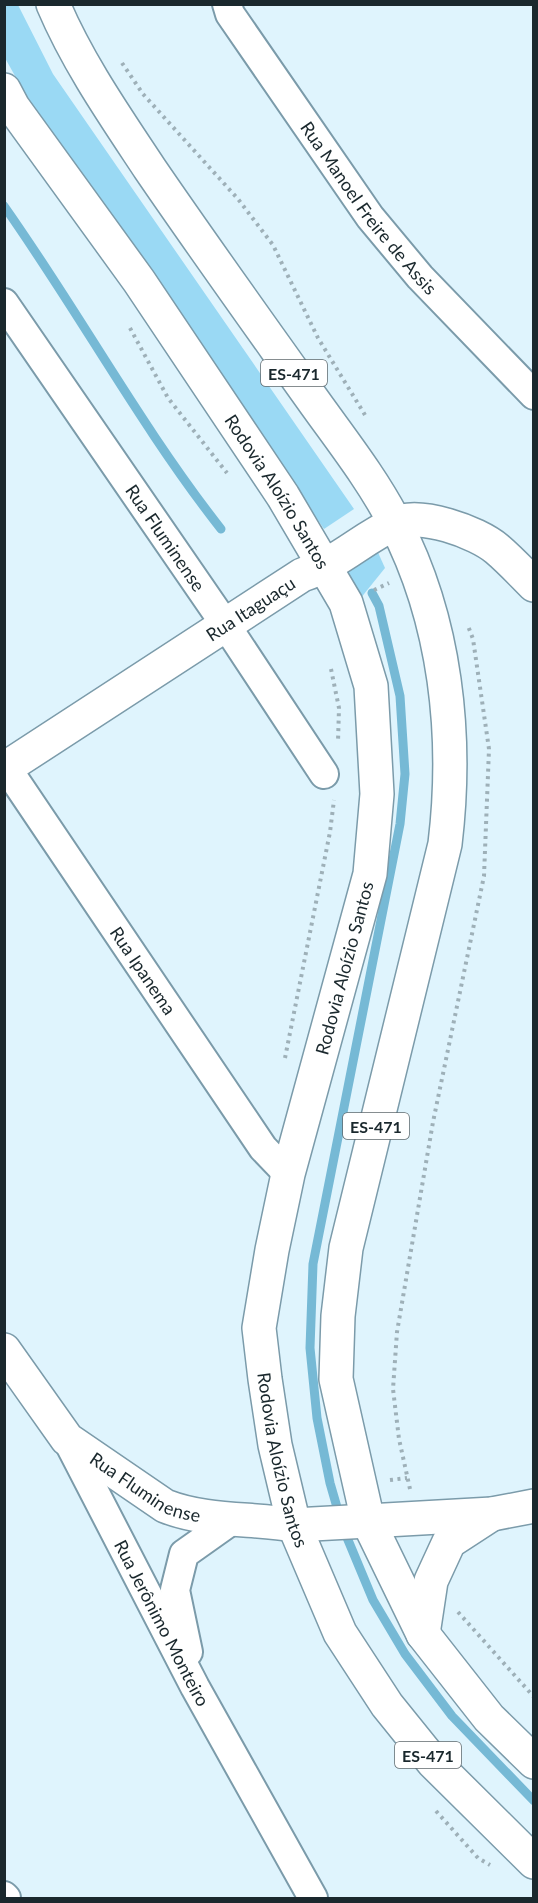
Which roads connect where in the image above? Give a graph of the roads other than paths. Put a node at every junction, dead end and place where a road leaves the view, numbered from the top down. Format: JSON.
{"nodes":[{"id":1,"x":53,"y":4,"type":"edge"},
{"id":2,"x":227,"y":4,"type":"edge"},
{"id":3,"x":4,"y":90,"type":"edge"},
{"id":4,"x":4,"y":303,"type":"edge"},
{"id":5,"x":534,"y":395,"type":"edge"},
{"id":6,"x":395,"y":523,"type":"junction"},
{"id":7,"x":327,"y":567,"type":"junction"},
{"id":8,"x":534,"y":585,"type":"edge"},
{"id":9,"x":226,"y":627,"type":"junction"},
{"id":10,"x":5,"y":766,"type":"edge"},
{"id":11,"x":329,"y":782,"type":"road end"},
{"id":12,"x":288,"y":1174,"type":"junction"},
{"id":13,"x":4,"y":1350,"type":"edge"},
{"id":14,"x":67,"y":1439,"type":"junction"},
{"id":15,"x":534,"y":1506,"type":"edge"},
{"id":16,"x":492,"y":1514,"type":"junction"},
{"id":17,"x":232,"y":1520,"type":"junction"},
{"id":18,"x":360,"y":1522,"type":"junction"},
{"id":19,"x":303,"y":1525,"type":"junction"},
{"id":20,"x":423,"y":1634,"type":"junction"},
{"id":21,"x":195,"y":1687,"type":"junction"},
{"id":22,"x":534,"y":1762,"type":"edge"},
{"id":23,"x":534,"y":1862,"type":"edge"},
{"id":24,"x":313,"y":1899,"type":"edge"}],
"edges":[{"from":1,"to":6,"type":"main road","number":"ES-471"},
{"from":2,"to":5,"type":"street","name":"Rua Manoel Freire de Assis"},
{"from":3,"to":7,"type":"main road","name":"Rodovia Aloízio Santos","number":"ES-471"},
{"from":4,"to":9,"type":"street","name":"Rua Fluminense"},
{"from":6,"to":7,"type":"main road","name":"Rua Itaguaçu"},
{"from":6,"to":8,"type":"main road","name":"Rua Itaguaçu"},
{"from":6,"to":18,"type":"main road","number":"ES-471"},
{"from":7,"to":9,"type":"main road","name":"Rua Itaguaçu"},
{"from":7,"to":12,"type":"main road","name":"Rodovia Aloízio Santos","number":"ES-471"},
{"from":9,"to":10,"type":"main road","name":"Rua Itaguaçu"},
{"from":9,"to":11,"type":"street","name":"Rua Fluminense"},
{"from":10,"to":12,"type":"street","name":"Rua Ipanema"},
{"from":12,"to":19,"type":"main road","name":"Rodovia Aloízio Santos","number":"ES-471"},
{"from":13,"to":14,"type":"main road","name":"Rua Jerônimo Monteiro"},
{"from":14,"to":17,"type":"main road","name":"Rua Fluminense"},
{"from":14,"to":21,"type":"street","name":"Rua Jerônimo Monteiro"},
{"from":15,"to":16,"type":"main road"},
{"from":16,"to":18,"type":"main road"},
{"from":16,"to":20,"type":"main road"},
{"from":17,"to":19,"type":"main road","name":"Rua Fluminense"},
{"from":17,"to":21,"type":"street","name":"Rua Fluminense"},
{"from":18,"to":19,"type":"main road","name":"Rua Fluminense"},
{"from":18,"to":20,"type":"main road","number":"ES-471"},
{"from":19,"to":23,"type":"main road","name":"Rodovia Aloízio Santos","number":"ES-471"},
{"from":20,"to":22,"type":"main road","number":"ES-471"},
{"from":21,"to":24,"type":"street","name":"Rua Jerônimo Monteiro"}]}
